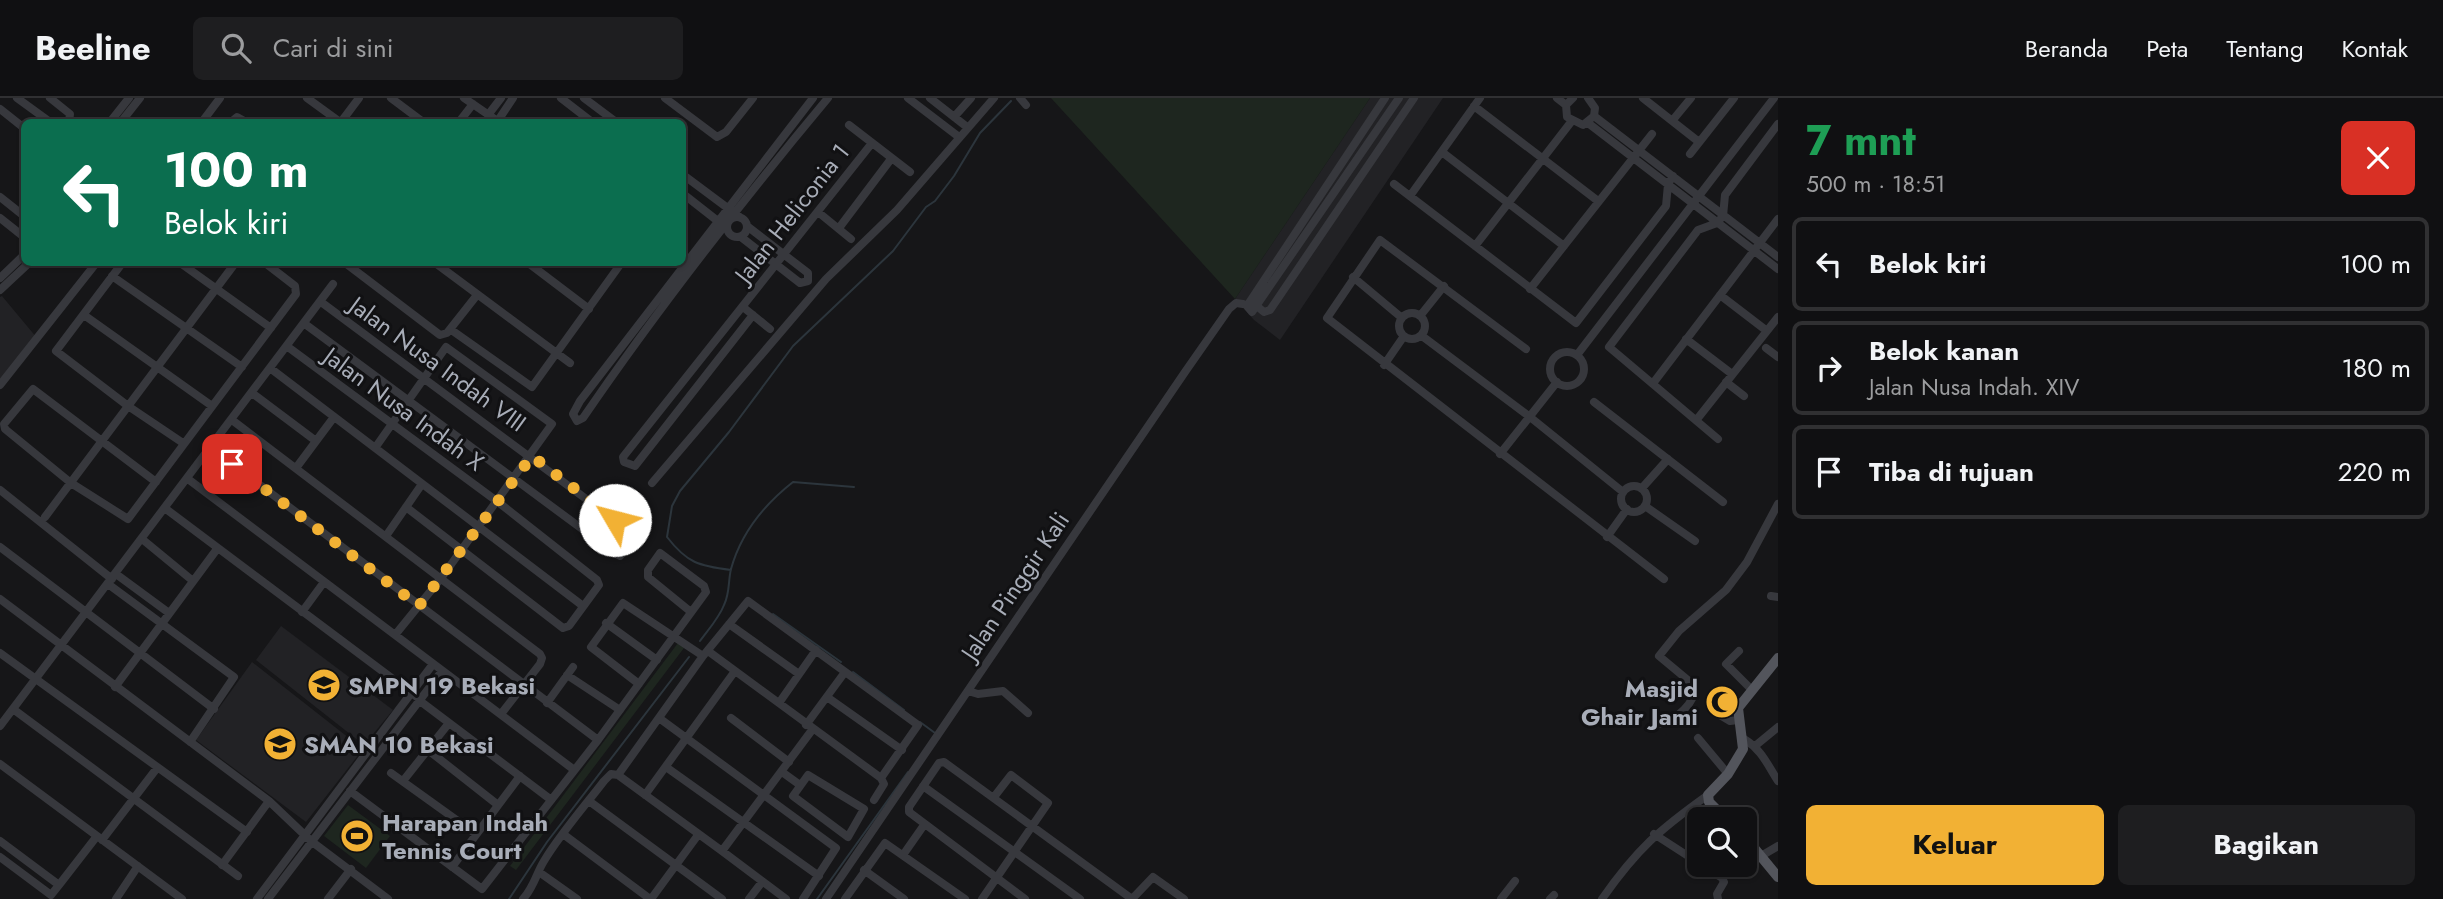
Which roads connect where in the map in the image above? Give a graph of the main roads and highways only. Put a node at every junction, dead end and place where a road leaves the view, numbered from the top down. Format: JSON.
{"nodes":[{"id":1,"x":1778,"y":658,"type":"edge"},
{"id":2,"x":1714,"y":807,"type":"edge"},
{"id":3,"x":1757,"y":851,"type":"edge"},
{"id":4,"x":1778,"y":877,"type":"edge"}],
"edges":[{"from":1,"to":2,"type":"main road"},
{"from":3,"to":4,"type":"main road"}]}
